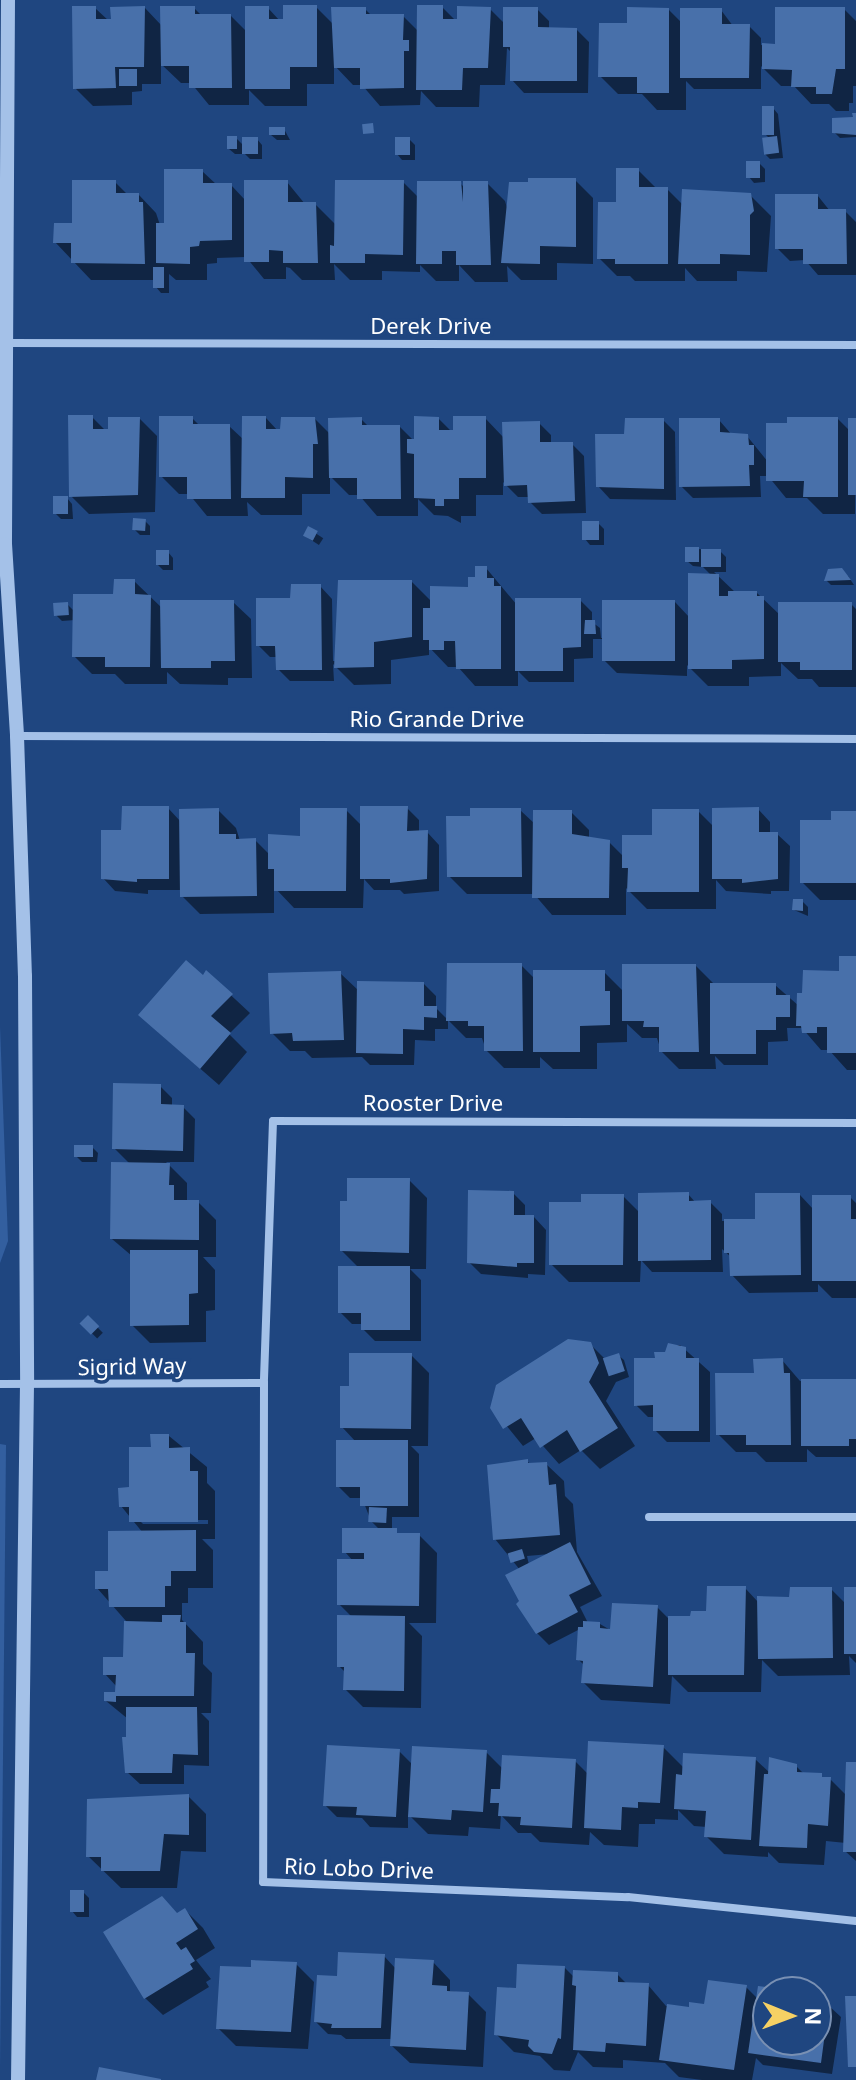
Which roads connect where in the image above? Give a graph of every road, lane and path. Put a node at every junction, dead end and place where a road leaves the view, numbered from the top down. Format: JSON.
{"nodes":[{"id":1,"x":8,"y":0,"type":"edge"},
{"id":2,"x":6,"y":343,"type":"junction"},
{"id":3,"x":856,"y":345,"type":"edge"},
{"id":4,"x":17,"y":736,"type":"junction"},
{"id":5,"x":856,"y":739,"type":"edge"},
{"id":6,"x":856,"y":1123,"type":"edge"},
{"id":7,"x":264,"y":1383,"type":"junction"},
{"id":8,"x":0,"y":1384,"type":"edge"},
{"id":9,"x":27,"y":1384,"type":"junction"},
{"id":10,"x":649,"y":1517,"type":"dead end"},
{"id":11,"x":856,"y":1517,"type":"edge"},
{"id":12,"x":856,"y":1921,"type":"edge"},
{"id":13,"x":18,"y":2080,"type":"edge"}],
"edges":[{"from":1,"to":2,"type":"street"},
{"from":2,"to":3,"type":"street","name":"Derek Drive"},
{"from":2,"to":4,"type":"street"},
{"from":4,"to":5,"type":"street","name":"Rio Grande Drive"},
{"from":4,"to":9,"type":"street"},
{"from":6,"to":7,"type":"street","name":"Rooster Drive"},
{"from":7,"to":9,"type":"street","name":"Sigrid Way"},
{"from":7,"to":12,"type":"street","name":"Rio Lobo Drive"},
{"from":8,"to":9,"type":"street","name":"Sigrid Way"},
{"from":9,"to":13,"type":"street"},
{"from":10,"to":11,"type":"street"}]}
